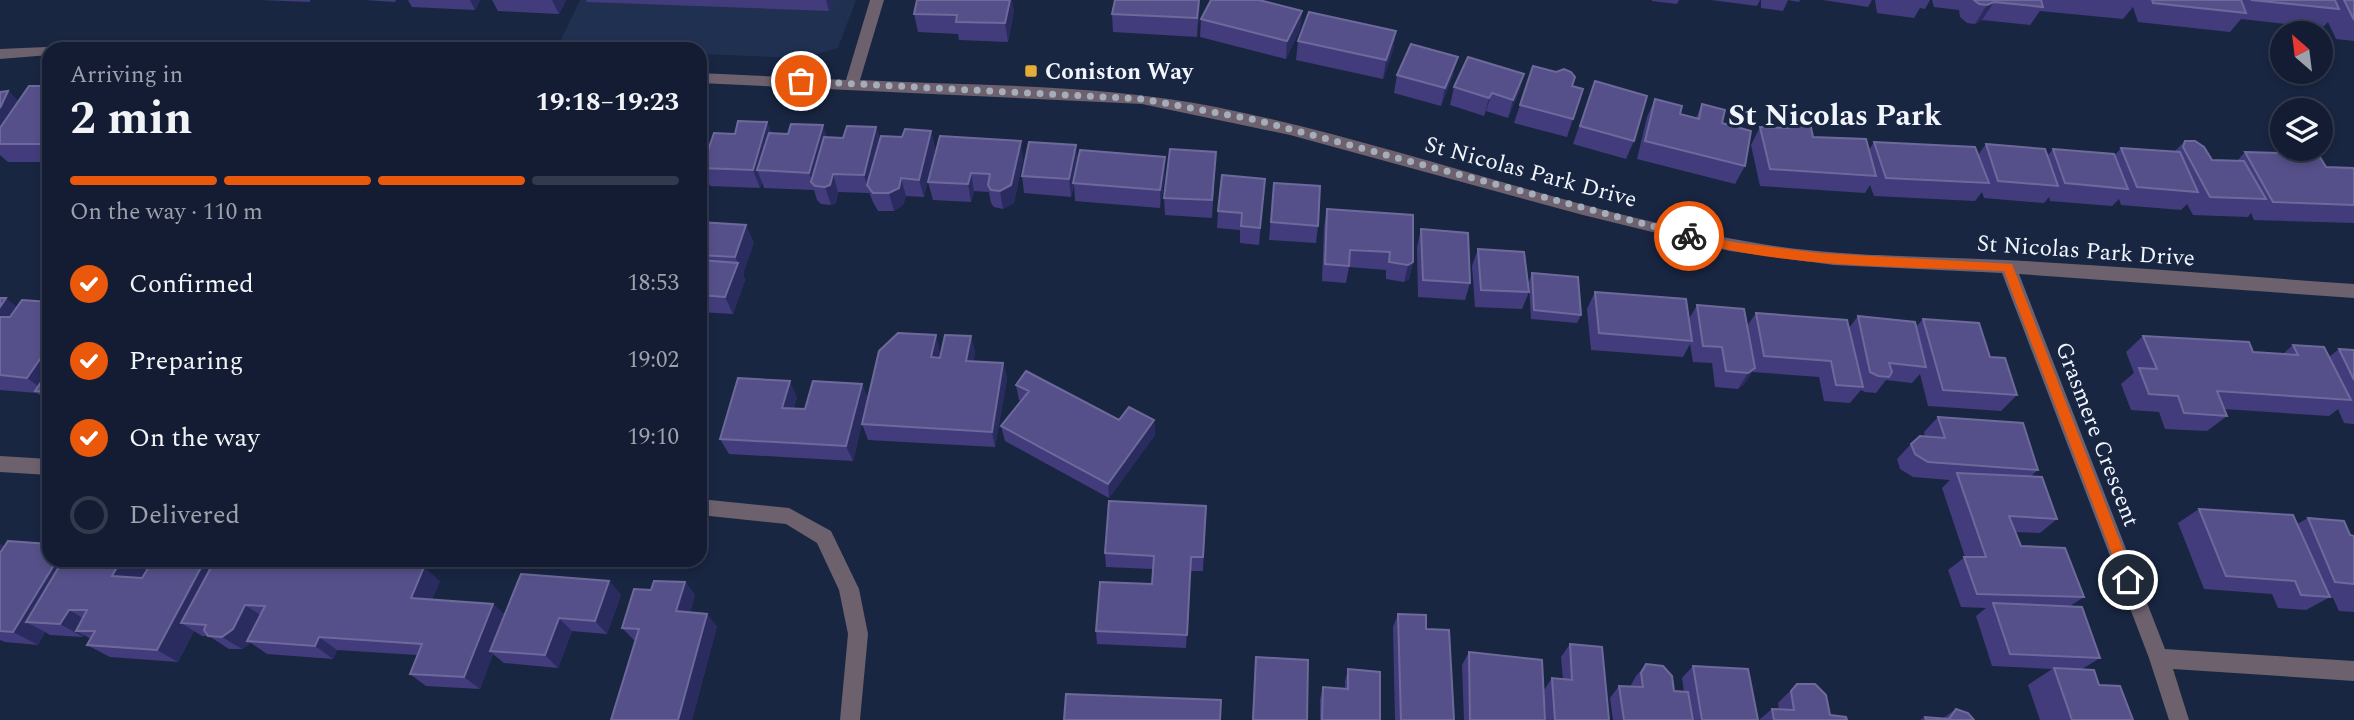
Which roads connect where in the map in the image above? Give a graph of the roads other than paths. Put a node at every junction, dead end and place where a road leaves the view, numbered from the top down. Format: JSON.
{"nodes":[{"id":1,"x":877,"y":0,"type":"edge"},
{"id":2,"x":42,"y":50,"type":"edge"},
{"id":3,"x":0,"y":54,"type":"edge"},
{"id":4,"x":707,"y":78,"type":"edge"},
{"id":5,"x":852,"y":83,"type":"junction"},
{"id":6,"x":2008,"y":267,"type":"junction"},
{"id":7,"x":2354,"y":291,"type":"edge"},
{"id":8,"x":0,"y":464,"type":"edge"},
{"id":9,"x":42,"y":467,"type":"edge"},
{"id":10,"x":707,"y":508,"type":"edge"},
{"id":11,"x":2158,"y":659,"type":"junction"},
{"id":12,"x":2354,"y":671,"type":"edge"},
{"id":13,"x":850,"y":720,"type":"edge"},
{"id":14,"x":2179,"y":720,"type":"edge"}],
"edges":[{"from":1,"to":5,"type":"street"},
{"from":2,"to":3,"type":"street"},
{"from":4,"to":5,"type":"street","name":"St Nicolas Park Drive"},
{"from":5,"to":6,"type":"street","name":"St Nicolas Park Drive"},
{"from":6,"to":7,"type":"street","name":"St Nicolas Park Drive"},
{"from":6,"to":11,"type":"street","name":"Grasmere Crescent"},
{"from":8,"to":9,"type":"street"},
{"from":10,"to":13,"type":"street"},
{"from":11,"to":12,"type":"street"},
{"from":11,"to":14,"type":"street","name":"Grasmere Crescent"}]}
